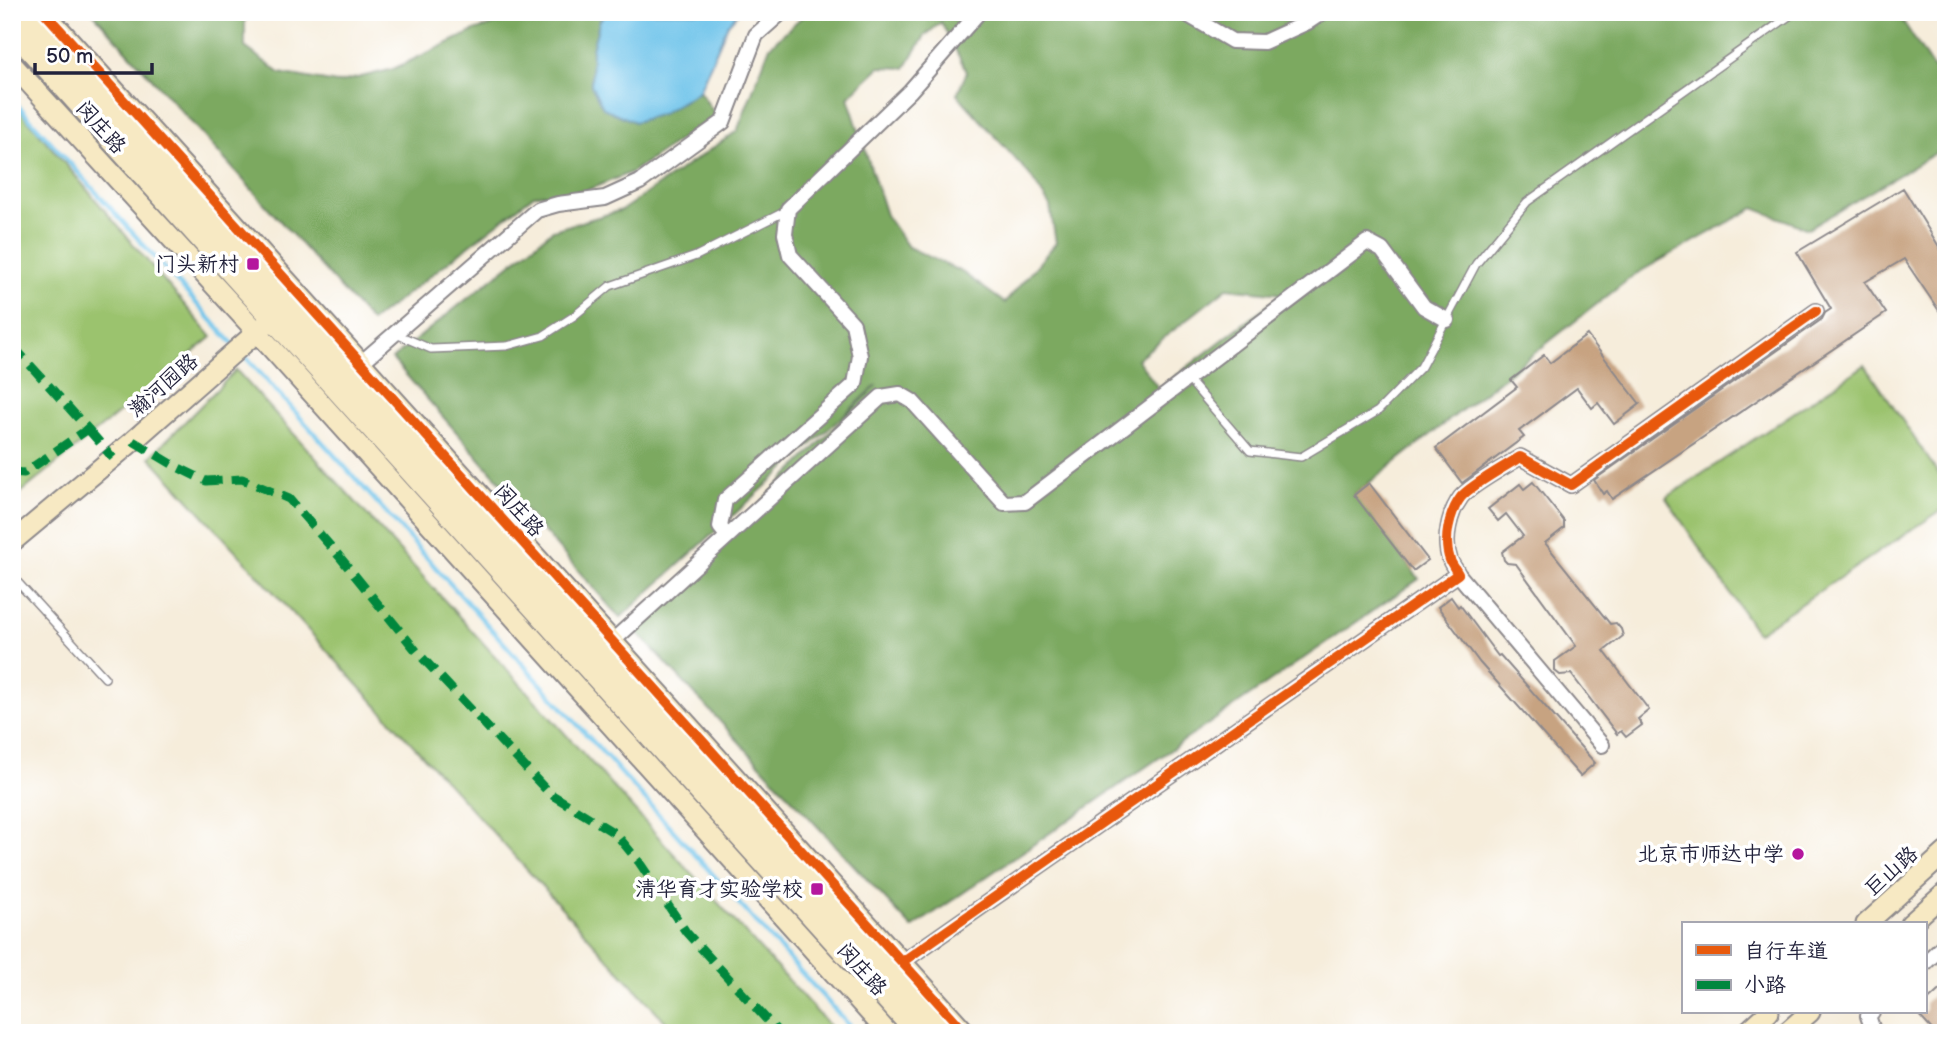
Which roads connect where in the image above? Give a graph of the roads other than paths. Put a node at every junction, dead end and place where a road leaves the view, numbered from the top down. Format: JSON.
{"nodes":[{"id":1,"x":20,"y":12,"type":"edge"},
{"id":2,"x":44,"y":12,"type":"edge"},
{"id":3,"x":782,"y":12,"type":"edge"},
{"id":4,"x":979,"y":12,"type":"edge"},
{"id":5,"x":1183,"y":12,"type":"edge"},
{"id":6,"x":1323,"y":12,"type":"edge"},
{"id":7,"x":1795,"y":12,"type":"edge"},
{"id":8,"x":12,"y":31,"type":"edge"},
{"id":9,"x":12,"y":64,"type":"edge"},
{"id":10,"x":788,"y":209,"type":"junction"},
{"id":11,"x":1816,"y":311,"type":"dead end"},
{"id":12,"x":1447,"y":320,"type":"junction"},
{"id":13,"x":395,"y":333,"type":"junction"},
{"id":14,"x":251,"y":337,"type":"junction"},
{"id":15,"x":354,"y":369,"type":"junction"},
{"id":16,"x":1188,"y":379,"type":"junction"},
{"id":17,"x":727,"y":536,"type":"junction"},
{"id":18,"x":12,"y":542,"type":"edge"},
{"id":19,"x":1458,"y":574,"type":"junction"},
{"id":20,"x":12,"y":576,"type":"edge"},
{"id":21,"x":606,"y":647,"type":"junction"},
{"id":22,"x":105,"y":678,"type":"dead end"},
{"id":23,"x":1602,"y":745,"type":"dead end"},
{"id":24,"x":1946,"y":852,"type":"edge"},
{"id":25,"x":1946,"y":892,"type":"edge"},
{"id":26,"x":1868,"y":922,"type":"edge"},
{"id":27,"x":1912,"y":922,"type":"edge"},
{"id":28,"x":1946,"y":943,"type":"edge"},
{"id":29,"x":902,"y":962,"type":"junction"},
{"id":30,"x":1926,"y":962,"type":"edge"},
{"id":31,"x":1767,"y":1014,"type":"edge"},
{"id":32,"x":1808,"y":1014,"type":"edge"},
{"id":33,"x":1870,"y":1014,"type":"edge"},
{"id":34,"x":888,"y":1033,"type":"edge"},
{"id":35,"x":916,"y":1033,"type":"edge"},
{"id":36,"x":941,"y":1033,"type":"edge"},
{"id":37,"x":966,"y":1033,"type":"edge"},
{"id":38,"x":1746,"y":1033,"type":"edge"},
{"id":39,"x":1786,"y":1033,"type":"edge"},
{"id":40,"x":1874,"y":1033,"type":"edge"}],
"edges":[{"from":1,"to":15,"type":"main road","name":"闵庄路"},
{"from":2,"to":15,"type":"main road","name":"闵庄路"},
{"from":3,"to":13,"type":"street"},
{"from":4,"to":10,"type":"street"},
{"from":5,"to":6,"type":"street"},
{"from":7,"to":12,"type":"lane"},
{"from":8,"to":14,"type":"main road","name":"闵庄路"},
{"from":9,"to":14,"type":"main road","name":"闵庄路"},
{"from":10,"to":13,"type":"lane"},
{"from":10,"to":17,"type":"street"},
{"from":11,"to":19,"type":"street"},
{"from":12,"to":16,"type":"street"},
{"from":12,"to":16,"type":"lane"},
{"from":13,"to":15,"type":"street"},
{"from":14,"to":15,"type":"main road"},
{"from":14,"to":18,"type":"main road","name":"瀚河园路"},
{"from":14,"to":34,"type":"main road","name":"闵庄路"},
{"from":14,"to":35,"type":"main road","name":"闵庄路"},
{"from":15,"to":21,"type":"main road","name":"闵庄路"},
{"from":16,"to":17,"type":"street"},
{"from":17,"to":21,"type":"street"},
{"from":19,"to":23,"type":"street"},
{"from":19,"to":29,"type":"street"},
{"from":20,"to":22,"type":"lane"},
{"from":21,"to":29,"type":"main road","name":"闵庄路"},
{"from":21,"to":36,"type":"main road","name":"闵庄路"},
{"from":24,"to":26,"type":"main road","name":"巨山路"},
{"from":25,"to":27,"type":"main road"},
{"from":28,"to":30,"type":"street"},
{"from":29,"to":37,"type":"main road","name":"闵庄路"},
{"from":31,"to":38,"type":"main road"},
{"from":32,"to":39,"type":"main road"},
{"from":33,"to":40,"type":"street"}]}
